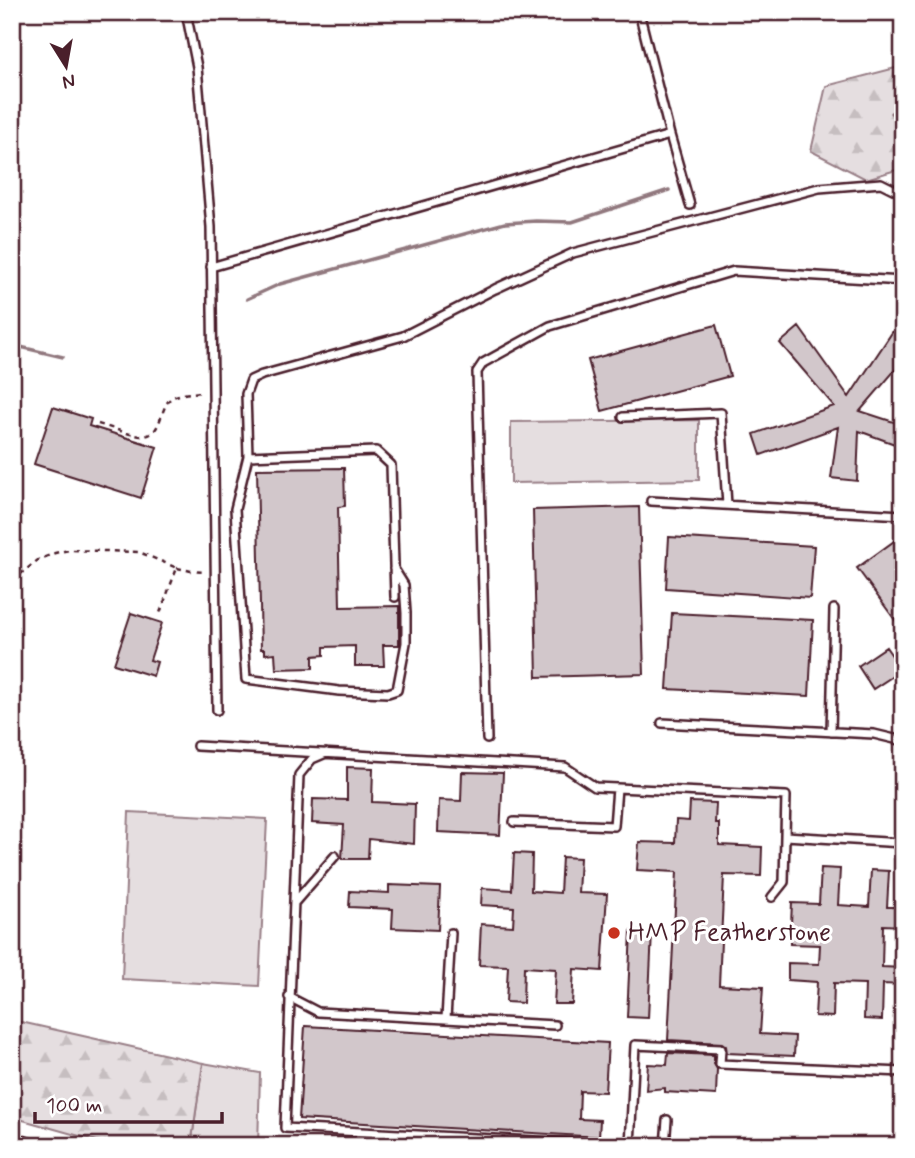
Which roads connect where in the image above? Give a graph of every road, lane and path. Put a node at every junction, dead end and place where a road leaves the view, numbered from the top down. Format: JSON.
{"nodes":[{"id":1,"x":186,"y":12,"type":"edge"},
{"id":2,"x":639,"y":12,"type":"edge"},
{"id":3,"x":670,"y":135,"type":"junction"},
{"id":4,"x":903,"y":194,"type":"edge"},
{"id":5,"x":690,"y":205,"type":"dead end"},
{"id":6,"x":211,"y":267,"type":"junction"},
{"id":7,"x":903,"y":281,"type":"edge"},
{"id":8,"x":213,"y":391,"type":"junction"},
{"id":9,"x":623,"y":417,"type":"dead end"},
{"id":10,"x":98,"y":424,"type":"dead end"},
{"id":11,"x":248,"y":456,"type":"junction"},
{"id":12,"x":651,"y":501,"type":"dead end"},
{"id":13,"x":727,"y":505,"type":"junction"},
{"id":14,"x":903,"y":515,"type":"edge"},
{"id":15,"x":177,"y":568,"type":"junction"},
{"id":16,"x":394,"y":569,"type":"junction"},
{"id":17,"x":215,"y":573,"type":"junction"},
{"id":18,"x":12,"y":581,"type":"edge"},
{"id":19,"x":395,"y":597,"type":"dead end"},
{"id":20,"x":834,"y":609,"type":"dead end"},
{"id":21,"x":160,"y":613,"type":"dead end"},
{"id":22,"x":217,"y":710,"type":"dead end"},
{"id":23,"x":662,"y":723,"type":"dead end"},
{"id":24,"x":831,"y":732,"type":"junction"},
{"id":25,"x":487,"y":739,"type":"dead end"},
{"id":26,"x":903,"y":741,"type":"edge"},
{"id":27,"x":197,"y":746,"type":"dead end"},
{"id":28,"x":326,"y":753,"type":"junction"},
{"id":29,"x":617,"y":788,"type":"junction"},
{"id":30,"x":514,"y":822,"type":"dead end"},
{"id":31,"x":785,"y":836,"type":"junction"},
{"id":32,"x":903,"y":843,"type":"edge"},
{"id":33,"x":335,"y":856,"type":"dead end"},
{"id":34,"x":772,"y":897,"type":"dead end"},
{"id":35,"x":293,"y":903,"type":"junction"},
{"id":36,"x":451,"y":933,"type":"dead end"},
{"id":37,"x":289,"y":998,"type":"junction"},
{"id":38,"x":446,"y":1019,"type":"junction"},
{"id":39,"x":555,"y":1025,"type":"dead end"},
{"id":40,"x":903,"y":1072,"type":"edge"},
{"id":41,"x":667,"y":1120,"type":"dead end"},
{"id":42,"x":12,"y":1140,"type":"edge"},
{"id":43,"x":29,"y":1146,"type":"edge"},
{"id":44,"x":665,"y":1146,"type":"edge"}],
"edges":[{"from":1,"to":6,"type":"lane"},
{"from":2,"to":3,"type":"lane"},
{"from":3,"to":5,"type":"lane"},
{"from":3,"to":6,"type":"lane"},
{"from":4,"to":11,"type":"lane"},
{"from":6,"to":8,"type":"lane"},
{"from":7,"to":25,"type":"lane"},
{"from":8,"to":10,"type":"path"},
{"from":8,"to":17,"type":"lane"},
{"from":9,"to":13,"type":"lane"},
{"from":11,"to":16,"type":"lane"},
{"from":11,"to":16,"type":"lane"},
{"from":12,"to":13,"type":"lane"},
{"from":13,"to":14,"type":"lane"},
{"from":15,"to":17,"type":"path"},
{"from":15,"to":18,"type":"path"},
{"from":15,"to":21,"type":"path"},
{"from":16,"to":19,"type":"lane"},
{"from":17,"to":22,"type":"lane"},
{"from":20,"to":24,"type":"lane"},
{"from":23,"to":24,"type":"lane"},
{"from":24,"to":26,"type":"lane"},
{"from":27,"to":28,"type":"lane"},
{"from":28,"to":29,"type":"lane"},
{"from":28,"to":35,"type":"lane"},
{"from":29,"to":30,"type":"lane"},
{"from":29,"to":31,"type":"lane"},
{"from":31,"to":32,"type":"lane"},
{"from":31,"to":34,"type":"lane"},
{"from":33,"to":35,"type":"lane"},
{"from":35,"to":37,"type":"lane"},
{"from":36,"to":38,"type":"lane"},
{"from":37,"to":38,"type":"lane"},
{"from":37,"to":40,"type":"lane"},
{"from":38,"to":39,"type":"lane"},
{"from":41,"to":44,"type":"lane"},
{"from":42,"to":43,"type":"street"}]}
